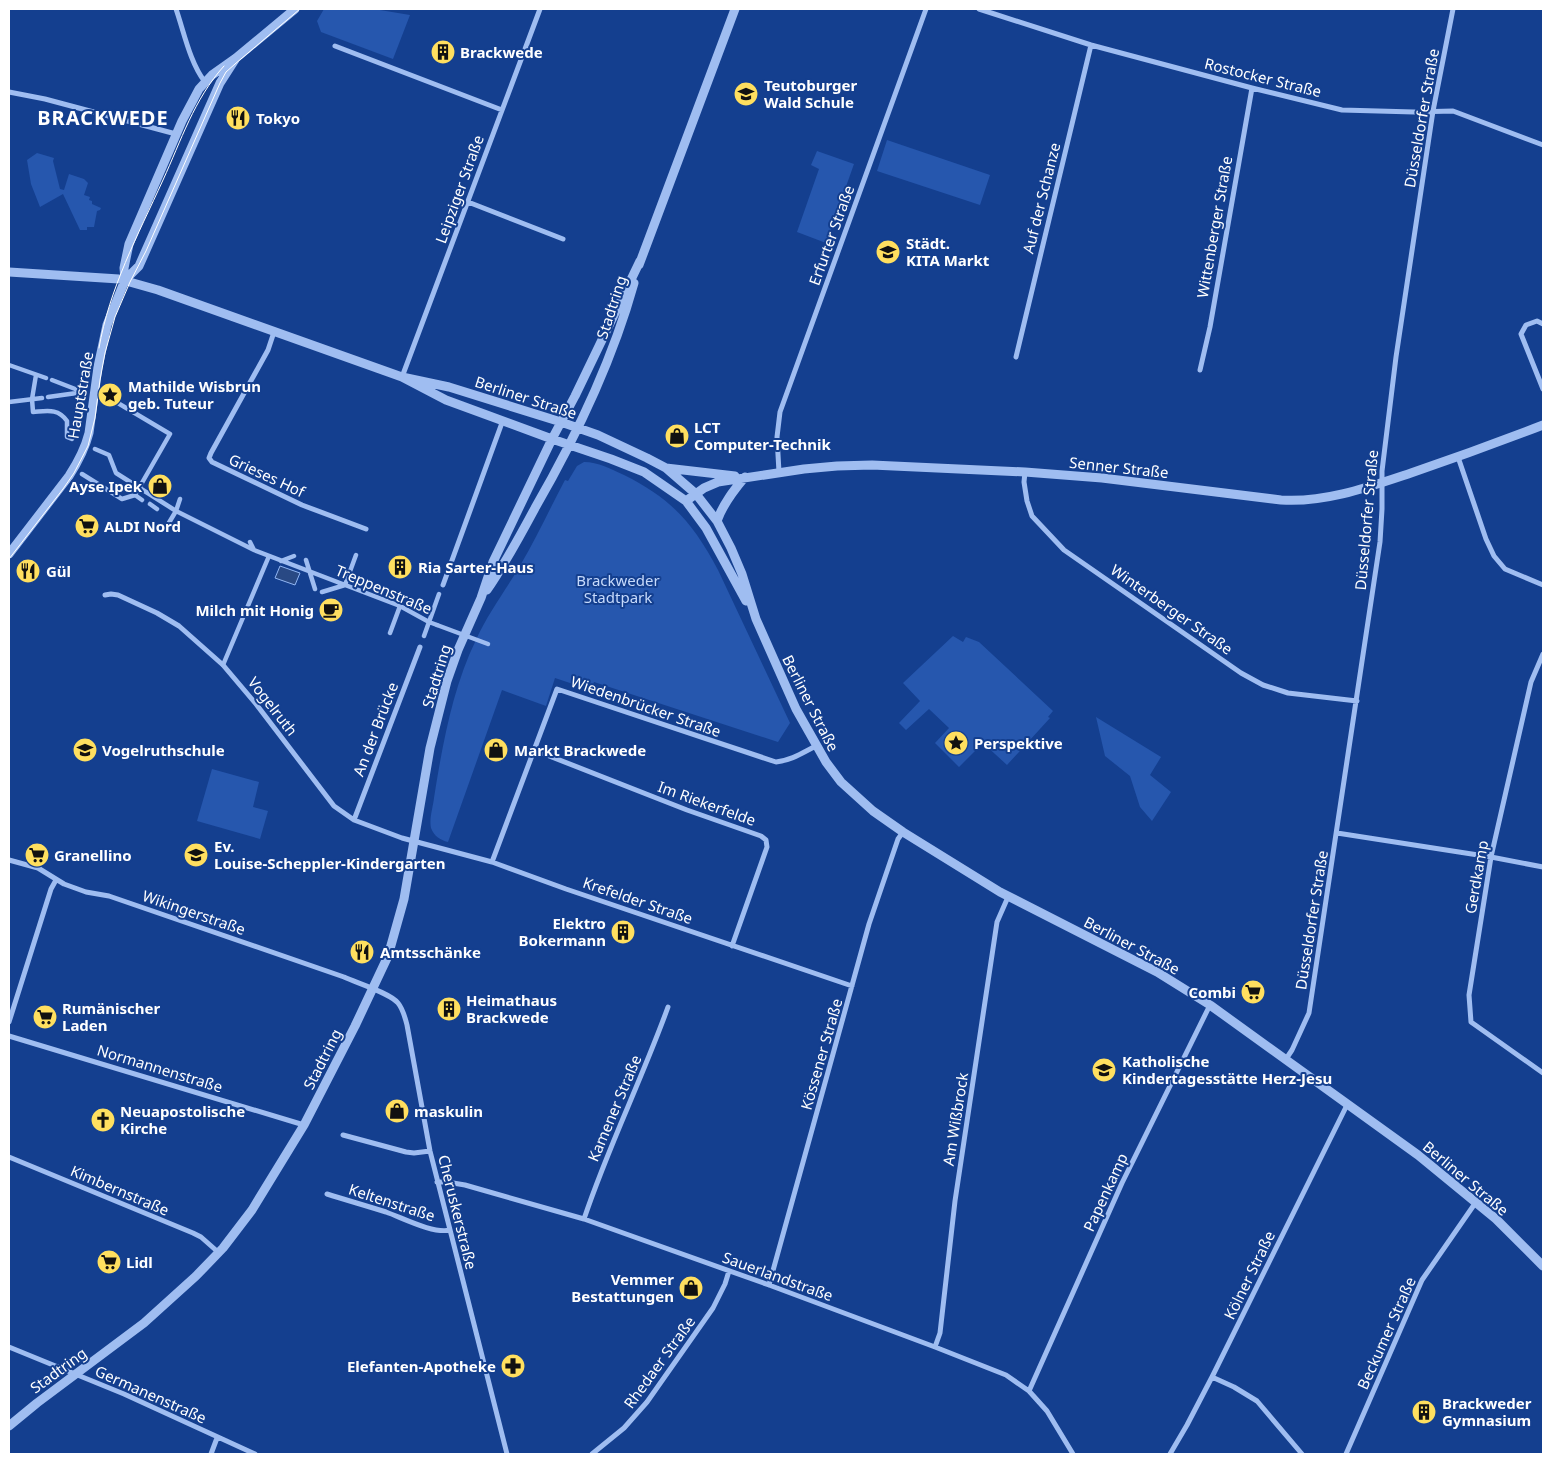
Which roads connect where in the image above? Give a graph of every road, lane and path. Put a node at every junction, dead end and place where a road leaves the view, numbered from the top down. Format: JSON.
{"nodes":[{"id":1,"x":176,"y":9,"type":"edge"},
{"id":2,"x":295,"y":9,"type":"edge"},
{"id":3,"x":540,"y":9,"type":"edge"},
{"id":4,"x":735,"y":9,"type":"edge"},
{"id":5,"x":926,"y":9,"type":"edge"},
{"id":6,"x":979,"y":9,"type":"edge"},
{"id":7,"x":1453,"y":9,"type":"edge"},
{"id":8,"x":1091,"y":45,"type":"junction"},
{"id":9,"x":335,"y":46,"type":"dead end"},
{"id":10,"x":236,"y":58,"type":"junction"},
{"id":11,"x":206,"y":82,"type":"junction"},
{"id":12,"x":1252,"y":88,"type":"junction"},
{"id":13,"x":9,"y":92,"type":"edge"},
{"id":14,"x":502,"y":110,"type":"junction"},
{"id":15,"x":1433,"y":111,"type":"junction"},
{"id":16,"x":176,"y":134,"type":"junction"},
{"id":17,"x":1543,"y":145,"type":"edge"},
{"id":18,"x":468,"y":202,"type":"junction"},
{"id":19,"x":563,"y":239,"type":"dead end"},
{"id":20,"x":640,"y":261,"type":"junction"},
{"id":21,"x":9,"y":272,"type":"edge"},
{"id":22,"x":125,"y":280,"type":"junction"},
{"id":23,"x":1543,"y":324,"type":"edge"},
{"id":24,"x":274,"y":332,"type":"junction"},
{"id":25,"x":1016,"y":357,"type":"dead end"},
{"id":26,"x":9,"y":365,"type":"edge"},
{"id":27,"x":1200,"y":370,"type":"dead end"},
{"id":28,"x":36,"y":375,"type":"junction"},
{"id":29,"x":402,"y":377,"type":"junction"},
{"id":30,"x":46,"y":378,"type":"dead end"},
{"id":31,"x":52,"y":380,"type":"dead end"},
{"id":32,"x":1543,"y":389,"type":"edge"},
{"id":33,"x":106,"y":396,"type":"dead end"},
{"id":34,"x":48,"y":397,"type":"dead end"},
{"id":35,"x":42,"y":398,"type":"dead end"},
{"id":36,"x":32,"y":399,"type":"junction"},
{"id":37,"x":9,"y":402,"type":"edge"},
{"id":38,"x":503,"y":420,"type":"junction"},
{"id":39,"x":561,"y":422,"type":"junction"},
{"id":40,"x":1543,"y":425,"type":"edge"},
{"id":41,"x":578,"y":428,"type":"junction"},
{"id":42,"x":72,"y":439,"type":"dead end"},
{"id":43,"x":552,"y":439,"type":"junction"},
{"id":44,"x":569,"y":445,"type":"junction"},
{"id":45,"x":95,"y":449,"type":"dead end"},
{"id":46,"x":1458,"y":457,"type":"junction"},
{"id":47,"x":666,"y":468,"type":"junction"},
{"id":48,"x":779,"y":472,"type":"junction"},
{"id":49,"x":1025,"y":472,"type":"junction"},
{"id":50,"x":82,"y":474,"type":"dead end"},
{"id":51,"x":746,"y":478,"type":"junction"},
{"id":52,"x":1382,"y":482,"type":"junction"},
{"id":53,"x":139,"y":487,"type":"junction"},
{"id":54,"x":696,"y":494,"type":"junction"},
{"id":55,"x":134,"y":495,"type":"junction"},
{"id":56,"x":180,"y":499,"type":"dead end"},
{"id":57,"x":142,"y":500,"type":"dead end"},
{"id":58,"x":686,"y":501,"type":"junction"},
{"id":59,"x":150,"y":504,"type":"dead end"},
{"id":60,"x":157,"y":509,"type":"dead end"},
{"id":61,"x":176,"y":511,"type":"junction"},
{"id":62,"x":166,"y":514,"type":"dead end"},
{"id":63,"x":172,"y":518,"type":"junction"},
{"id":64,"x":717,"y":521,"type":"junction"},
{"id":65,"x":167,"y":526,"type":"dead end"},
{"id":66,"x":366,"y":529,"type":"dead end"},
{"id":67,"x":241,"y":537,"type":"dead end"},
{"id":68,"x":232,"y":539,"type":"junction"},
{"id":69,"x":250,"y":542,"type":"dead end"},
{"id":70,"x":254,"y":550,"type":"junction"},
{"id":71,"x":9,"y":554,"type":"edge"},
{"id":72,"x":269,"y":556,"type":"junction"},
{"id":73,"x":294,"y":556,"type":"dead end"},
{"id":74,"x":356,"y":556,"type":"dead end"},
{"id":75,"x":306,"y":560,"type":"dead end"},
{"id":76,"x":281,"y":561,"type":"junction"},
{"id":77,"x":309,"y":571,"type":"junction"},
{"id":78,"x":345,"y":585,"type":"junction"},
{"id":79,"x":443,"y":585,"type":"dead end"},
{"id":80,"x":1543,"y":585,"type":"edge"},
{"id":81,"x":315,"y":589,"type":"dead end"},
{"id":82,"x":322,"y":592,"type":"dead end"},
{"id":83,"x":440,"y":594,"type":"dead end"},
{"id":84,"x":105,"y":595,"type":"dead end"},
{"id":85,"x":481,"y":598,"type":"junction"},
{"id":86,"x":400,"y":606,"type":"junction"},
{"id":87,"x":756,"y":619,"type":"junction"},
{"id":88,"x":429,"y":622,"type":"junction"},
{"id":89,"x":390,"y":633,"type":"dead end"},
{"id":90,"x":424,"y":636,"type":"dead end"},
{"id":91,"x":488,"y":644,"type":"dead end"},
{"id":92,"x":420,"y":647,"type":"dead end"},
{"id":93,"x":1543,"y":654,"type":"edge"},
{"id":94,"x":223,"y":665,"type":"junction"},
{"id":95,"x":1357,"y":701,"type":"junction"},
{"id":96,"x":816,"y":746,"type":"junction"},
{"id":97,"x":534,"y":750,"type":"junction"},
{"id":98,"x":354,"y":820,"type":"junction"},
{"id":99,"x":903,"y":832,"type":"junction"},
{"id":100,"x":1337,"y":834,"type":"junction"},
{"id":101,"x":414,"y":842,"type":"junction"},
{"id":102,"x":1491,"y":857,"type":"junction"},
{"id":103,"x":9,"y":860,"type":"edge"},
{"id":104,"x":492,"y":862,"type":"junction"},
{"id":105,"x":1543,"y":867,"type":"edge"},
{"id":106,"x":56,"y":880,"type":"junction"},
{"id":107,"x":1008,"y":897,"type":"junction"},
{"id":108,"x":732,"y":946,"type":"junction"},
{"id":109,"x":852,"y":986,"type":"junction"},
{"id":110,"x":373,"y":989,"type":"junction"},
{"id":111,"x":1210,"y":1005,"type":"junction"},
{"id":112,"x":668,"y":1007,"type":"dead end"},
{"id":113,"x":9,"y":1022,"type":"edge"},
{"id":114,"x":9,"y":1036,"type":"edge"},
{"id":115,"x":1286,"y":1059,"type":"junction"},
{"id":116,"x":1543,"y":1073,"type":"edge"},
{"id":117,"x":1347,"y":1105,"type":"junction"},
{"id":118,"x":304,"y":1125,"type":"junction"},
{"id":119,"x":343,"y":1135,"type":"dead end"},
{"id":120,"x":430,"y":1151,"type":"junction"},
{"id":121,"x":9,"y":1157,"type":"edge"},
{"id":122,"x":437,"y":1182,"type":"junction"},
{"id":123,"x":327,"y":1194,"type":"dead end"},
{"id":124,"x":1476,"y":1202,"type":"junction"},
{"id":125,"x":584,"y":1219,"type":"junction"},
{"id":126,"x":450,"y":1230,"type":"junction"},
{"id":127,"x":218,"y":1252,"type":"junction"},
{"id":128,"x":1543,"y":1266,"type":"edge"},
{"id":129,"x":729,"y":1271,"type":"junction"},
{"id":130,"x":769,"y":1285,"type":"junction"},
{"id":131,"x":9,"y":1347,"type":"edge"},
{"id":132,"x":935,"y":1347,"type":"junction"},
{"id":133,"x":76,"y":1374,"type":"junction"},
{"id":134,"x":1212,"y":1377,"type":"junction"},
{"id":135,"x":1029,"y":1391,"type":"junction"},
{"id":136,"x":9,"y":1426,"type":"edge"},
{"id":137,"x":217,"y":1438,"type":"junction"},
{"id":138,"x":210,"y":1454,"type":"edge"},
{"id":139,"x":255,"y":1454,"type":"edge"},
{"id":140,"x":507,"y":1454,"type":"edge"},
{"id":141,"x":592,"y":1454,"type":"edge"},
{"id":142,"x":1073,"y":1454,"type":"edge"},
{"id":143,"x":1170,"y":1454,"type":"edge"},
{"id":144,"x":1302,"y":1454,"type":"edge"},
{"id":145,"x":1346,"y":1454,"type":"edge"}],
"edges":[{"from":1,"to":11,"type":"street"},
{"from":2,"to":10,"type":"street","name":"Hauptstraße"},
{"from":3,"to":14,"type":"street","name":"Leipziger Straße"},
{"from":4,"to":20,"type":"street","name":"Stadtring"},
{"from":5,"to":48,"type":"street","name":"Erfurter Straße"},
{"from":6,"to":8,"type":"street","name":"Rostocker Straße"},
{"from":7,"to":15,"type":"street","name":"Düsseldorfer Straße"},
{"from":8,"to":12,"type":"street","name":"Rostocker Straße"},
{"from":8,"to":25,"type":"street","name":"Auf der Schanze"},
{"from":9,"to":14,"type":"street"},
{"from":10,"to":11,"type":"street","name":"Hauptstraße"},
{"from":10,"to":22,"type":"street","name":"Hauptstraße"},
{"from":11,"to":16,"type":"street","name":"Hauptstraße"},
{"from":12,"to":15,"type":"street","name":"Rostocker Straße"},
{"from":12,"to":27,"type":"street","name":"Wittenberger Straße"},
{"from":13,"to":16,"type":"street"},
{"from":14,"to":18,"type":"street","name":"Leipziger Straße"},
{"from":15,"to":17,"type":"street","name":"Rostocker Straße"},
{"from":15,"to":52,"type":"street","name":"Düsseldorfer Straße"},
{"from":16,"to":22,"type":"street","name":"Hauptstraße"},
{"from":18,"to":19,"type":"street"},
{"from":18,"to":29,"type":"street","name":"Leipziger Straße"},
{"from":20,"to":39,"type":"street","name":"Stadtring"},
{"from":20,"to":41,"type":"street","name":"Stadtring"},
{"from":21,"to":22,"type":"street","name":"Berliner Straße"},
{"from":22,"to":24,"type":"street","name":"Berliner Straße"},
{"from":22,"to":71,"type":"street","name":"Hauptstraße"},
{"from":23,"to":32,"type":"street"},
{"from":24,"to":29,"type":"street","name":"Berliner Straße"},
{"from":24,"to":66,"type":"street","name":"Grieses Hof"},
{"from":26,"to":28,"type":"street"},
{"from":28,"to":30,"type":"street"},
{"from":28,"to":36,"type":"street"},
{"from":29,"to":38,"type":"street","name":"Berliner Straße"},
{"from":29,"to":39,"type":"street","name":"Berliner Straße"},
{"from":31,"to":34,"type":"street"},
{"from":33,"to":53,"type":"street"},
{"from":35,"to":36,"type":"street"},
{"from":36,"to":37,"type":"street"},
{"from":36,"to":42,"type":"street"},
{"from":38,"to":43,"type":"street","name":"Berliner Straße"},
{"from":38,"to":79,"type":"street"},
{"from":39,"to":41,"type":"street","name":"Berliner Straße"},
{"from":39,"to":43,"type":"street","name":"Stadtring"},
{"from":40,"to":46,"type":"street","name":"Senner Straße"},
{"from":41,"to":44,"type":"street","name":"Stadtring"},
{"from":41,"to":47,"type":"street","name":"Berliner Straße"},
{"from":43,"to":44,"type":"street","name":"Berliner Straße"},
{"from":43,"to":85,"type":"street","name":"Stadtring"},
{"from":44,"to":58,"type":"street","name":"Berliner Straße"},
{"from":44,"to":85,"type":"street","name":"Stadtring"},
{"from":45,"to":53,"type":"street","name":"Treppenstraße"},
{"from":46,"to":52,"type":"street","name":"Senner Straße"},
{"from":46,"to":80,"type":"street"},
{"from":47,"to":51,"type":"street"},
{"from":47,"to":54,"type":"street","name":"Berliner Straße"},
{"from":48,"to":49,"type":"street","name":"Senner Straße"},
{"from":48,"to":51,"type":"street","name":"Senner Straße"},
{"from":49,"to":52,"type":"street","name":"Senner Straße"},
{"from":49,"to":95,"type":"street","name":"Winterberger Straße"},
{"from":50,"to":55,"type":"street"},
{"from":51,"to":54,"type":"street","name":"Senner Straße"},
{"from":51,"to":64,"type":"street"},
{"from":52,"to":95,"type":"street","name":"Düsseldorfer Straße"},
{"from":53,"to":55,"type":"street"},
{"from":53,"to":61,"type":"street","name":"Treppenstraße"},
{"from":54,"to":58,"type":"street","name":"Senner Straße"},
{"from":54,"to":64,"type":"street","name":"Berliner Straße"},
{"from":55,"to":57,"type":"street"},
{"from":56,"to":61,"type":"street"},
{"from":58,"to":87,"type":"street","name":"Berliner Straße"},
{"from":59,"to":60,"type":"street"},
{"from":61,"to":63,"type":"street"},
{"from":61,"to":68,"type":"street","name":"Treppenstraße"},
{"from":62,"to":63,"type":"street"},
{"from":63,"to":65,"type":"street"},
{"from":64,"to":87,"type":"street","name":"Berliner Straße"},
{"from":67,"to":68,"type":"street"},
{"from":68,"to":70,"type":"street","name":"Treppenstraße"},
{"from":69,"to":70,"type":"street"},
{"from":70,"to":72,"type":"street","name":"Treppenstraße"},
{"from":72,"to":76,"type":"street","name":"Treppenstraße"},
{"from":72,"to":94,"type":"street"},
{"from":73,"to":76,"type":"street"},
{"from":74,"to":78,"type":"street"},
{"from":75,"to":77,"type":"street"},
{"from":76,"to":77,"type":"street","name":"Treppenstraße"},
{"from":77,"to":78,"type":"street","name":"Treppenstraße"},
{"from":77,"to":81,"type":"street"},
{"from":78,"to":82,"type":"street"},
{"from":78,"to":86,"type":"street","name":"Treppenstraße"},
{"from":83,"to":88,"type":"street"},
{"from":84,"to":94,"type":"street","name":"Vogelruth"},
{"from":85,"to":101,"type":"street","name":"Stadtring"},
{"from":86,"to":88,"type":"street","name":"Treppenstraße"},
{"from":86,"to":89,"type":"street"},
{"from":87,"to":96,"type":"street","name":"Berliner Straße"},
{"from":88,"to":90,"type":"street"},
{"from":88,"to":91,"type":"street","name":"Treppenstraße","bridge":true},
{"from":92,"to":98,"type":"street","name":"An der Brücke"},
{"from":93,"to":102,"type":"street","name":"Gerdkamp"},
{"from":94,"to":98,"type":"street","name":"Vogelruth"},
{"from":95,"to":100,"type":"street","name":"Düsseldorfer Straße"},
{"from":96,"to":97,"type":"street","name":"Wiedenbrücker Straße"},
{"from":96,"to":99,"type":"street","name":"Berliner Straße"},
{"from":97,"to":104,"type":"street","name":"Wiedenbrücker Straße"},
{"from":97,"to":108,"type":"street","name":"Im Riekerfelde"},
{"from":98,"to":101,"type":"street","name":"Vogelruth"},
{"from":99,"to":107,"type":"street","name":"Berliner Straße"},
{"from":99,"to":109,"type":"street","name":"Kössener Straße"},
{"from":100,"to":102,"type":"street"},
{"from":100,"to":115,"type":"street","name":"Düsseldorfer Straße"},
{"from":101,"to":104,"type":"street","name":"Krefelder Straße"},
{"from":101,"to":110,"type":"street","name":"Stadtring"},
{"from":102,"to":105,"type":"street"},
{"from":102,"to":116,"type":"street","name":"Gerdkamp"},
{"from":103,"to":106,"type":"street","name":"Wikingerstraße"},
{"from":104,"to":108,"type":"street","name":"Krefelder Straße"},
{"from":106,"to":110,"type":"street","name":"Wikingerstraße"},
{"from":106,"to":113,"type":"street"},
{"from":107,"to":111,"type":"street","name":"Berliner Straße"},
{"from":107,"to":132,"type":"street","name":"Am Wißbrock"},
{"from":108,"to":109,"type":"street","name":"Krefelder Straße"},
{"from":109,"to":130,"type":"street","name":"Kössener Straße"},
{"from":110,"to":118,"type":"street","name":"Stadtring"},
{"from":110,"to":120,"type":"street","name":"Cheruskerstraße"},
{"from":111,"to":115,"type":"street","name":"Berliner Straße"},
{"from":111,"to":135,"type":"street","name":"Papenkamp"},
{"from":112,"to":125,"type":"street","name":"Kamener Straße"},
{"from":114,"to":118,"type":"street","name":"Normannenstraße"},
{"from":115,"to":117,"type":"street","name":"Berliner Straße"},
{"from":117,"to":124,"type":"street","name":"Berliner Straße"},
{"from":117,"to":134,"type":"street","name":"Kölner Straße"},
{"from":118,"to":127,"type":"street","name":"Stadtring"},
{"from":119,"to":120,"type":"street"},
{"from":120,"to":122,"type":"street","name":"Cheruskerstraße"},
{"from":121,"to":127,"type":"street","name":"Kimbernstraße"},
{"from":122,"to":125,"type":"street","name":"Sauerlandstraße"},
{"from":122,"to":126,"type":"street","name":"Cheruskerstraße"},
{"from":123,"to":126,"type":"street","name":"Keltenstraße"},
{"from":124,"to":128,"type":"street","name":"Berliner Straße"},
{"from":124,"to":145,"type":"street","name":"Beckumer Straße"},
{"from":125,"to":129,"type":"street","name":"Sauerlandstraße"},
{"from":126,"to":140,"type":"street","name":"Cheruskerstraße"},
{"from":127,"to":133,"type":"street","name":"Stadtring"},
{"from":129,"to":130,"type":"street","name":"Sauerlandstraße"},
{"from":129,"to":141,"type":"street","name":"Rhedaer Straße"},
{"from":130,"to":132,"type":"street","name":"Sauerlandstraße"},
{"from":131,"to":133,"type":"street","name":"Germanenstraße"},
{"from":132,"to":135,"type":"street","name":"Sauerlandstraße"},
{"from":133,"to":136,"type":"street","name":"Stadtring"},
{"from":133,"to":137,"type":"street","name":"Germanenstraße"},
{"from":134,"to":143,"type":"street","name":"Kölner Straße"},
{"from":134,"to":144,"type":"street"},
{"from":135,"to":142,"type":"street","name":"Sauerlandstraße"},
{"from":137,"to":138,"type":"street"},
{"from":137,"to":139,"type":"street","name":"Germanenstraße"}]}
